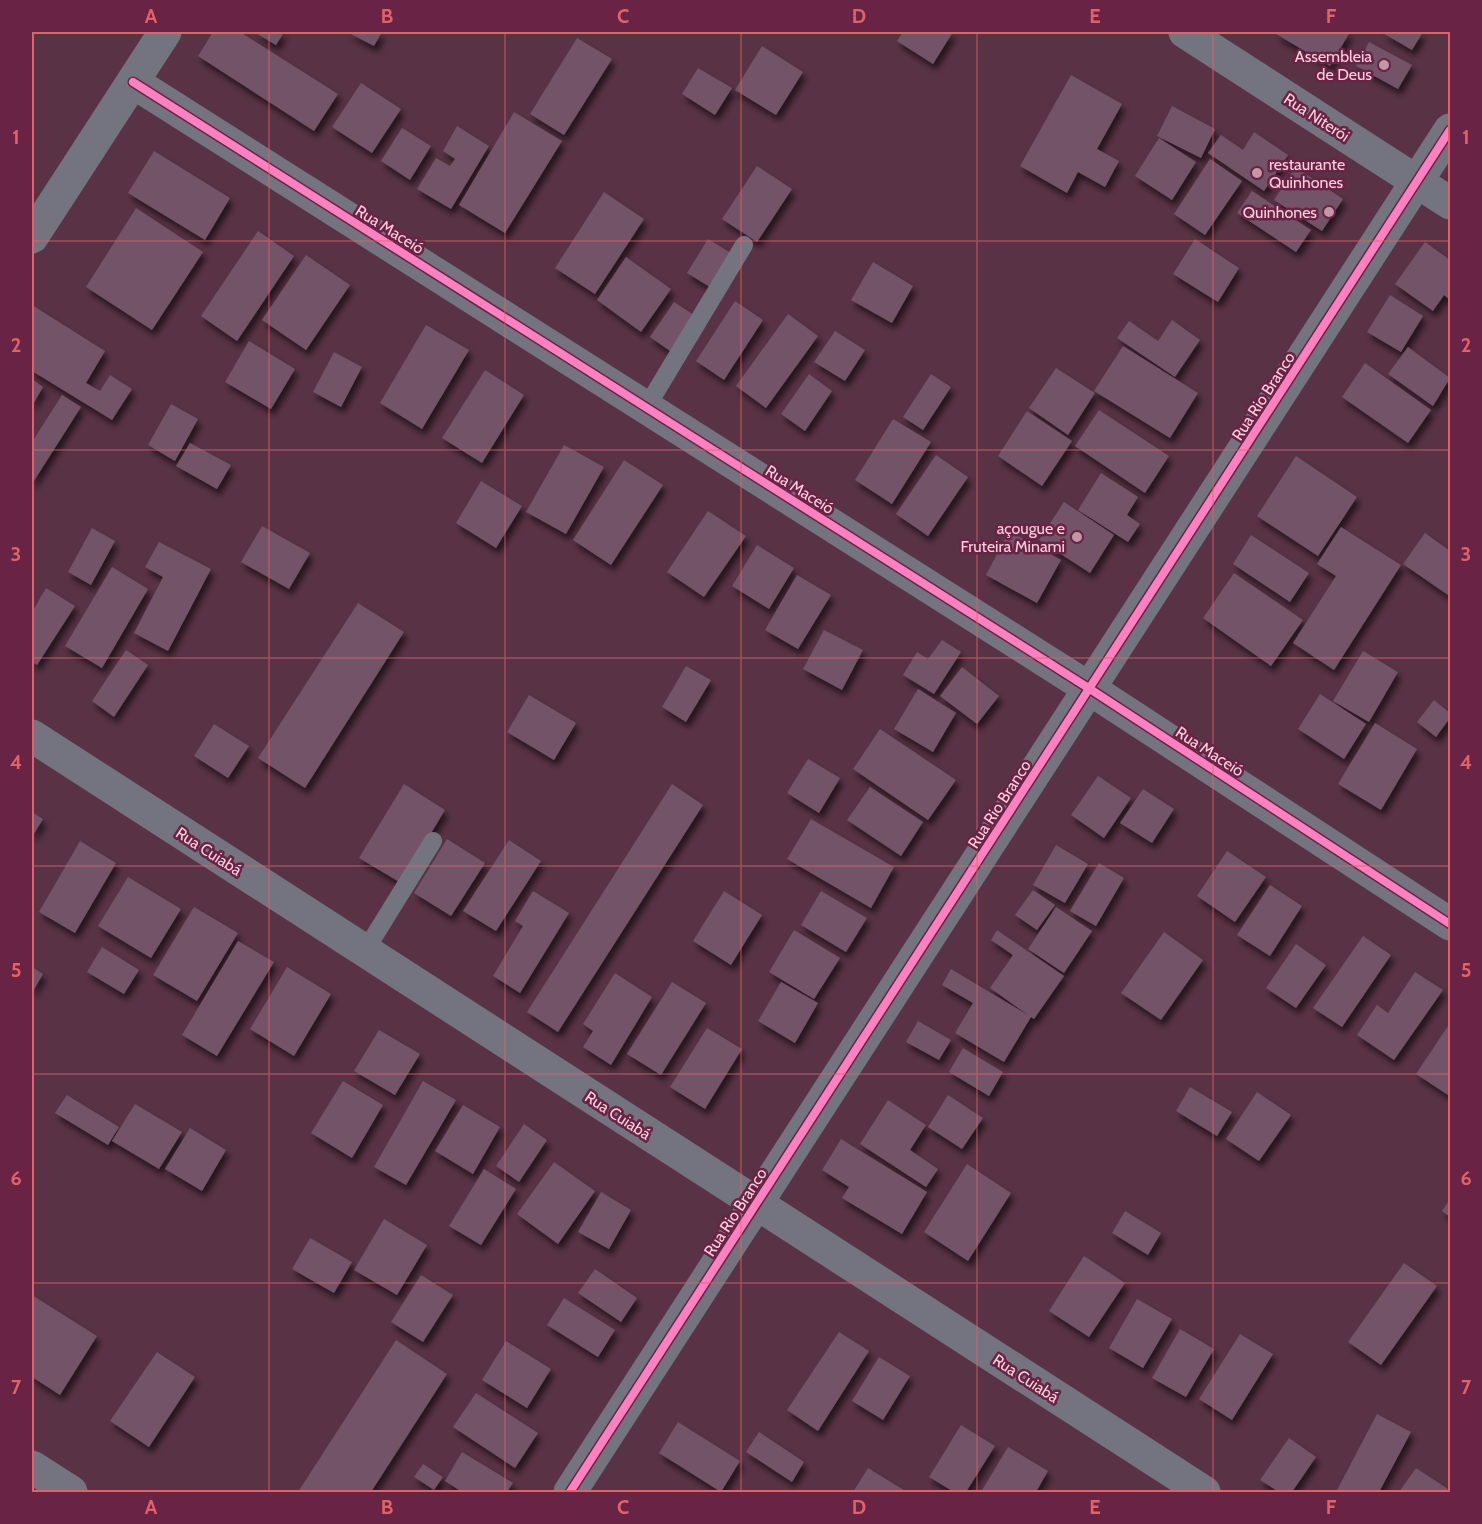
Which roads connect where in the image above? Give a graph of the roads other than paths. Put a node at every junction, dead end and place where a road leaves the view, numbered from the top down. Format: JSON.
{"nodes":[{"id":1,"x":165,"y":32,"type":"edge"},
{"id":2,"x":1185,"y":32,"type":"edge"},
{"id":3,"x":133,"y":81,"type":"junction"},
{"id":4,"x":1450,"y":130,"type":"edge"},
{"id":5,"x":1417,"y":182,"type":"junction"},
{"id":6,"x":1450,"y":203,"type":"edge"},
{"id":7,"x":32,"y":237,"type":"edge"},
{"id":8,"x":744,"y":245,"type":"dead end"},
{"id":9,"x":646,"y":408,"type":"junction"},
{"id":10,"x":1089,"y":689,"type":"junction"},
{"id":11,"x":32,"y":736,"type":"edge"},
{"id":12,"x":433,"y":841,"type":"dead end"},
{"id":13,"x":1450,"y":924,"type":"edge"},
{"id":14,"x":365,"y":951,"type":"junction"},
{"id":15,"x":756,"y":1204,"type":"junction"},
{"id":16,"x":32,"y":1467,"type":"edge"},
{"id":17,"x":71,"y":1492,"type":"edge"},
{"id":18,"x":570,"y":1492,"type":"edge"},
{"id":19,"x":1204,"y":1492,"type":"edge"}],
"edges":[{"from":1,"to":3,"type":"street"},
{"from":2,"to":5,"type":"street","name":"Rua Niterói"},
{"from":3,"to":7,"type":"street"},
{"from":3,"to":9,"type":"street","name":"Rua Maceió"},
{"from":4,"to":5,"type":"street","name":"Rua Rio Branco"},
{"from":5,"to":6,"type":"street","name":"Rua Niterói"},
{"from":5,"to":10,"type":"street","name":"Rua Rio Branco"},
{"from":8,"to":9,"type":"lane"},
{"from":9,"to":10,"type":"street","name":"Rua Maceió"},
{"from":10,"to":13,"type":"street","name":"Rua Maceió"},
{"from":10,"to":15,"type":"street","name":"Rua Rio Branco"},
{"from":11,"to":14,"type":"street","name":"Rua Cuiabá"},
{"from":12,"to":14,"type":"lane"},
{"from":14,"to":15,"type":"street","name":"Rua Cuiabá"},
{"from":15,"to":18,"type":"street","name":"Rua Rio Branco"},
{"from":15,"to":19,"type":"street","name":"Rua Cuiabá"},
{"from":16,"to":17,"type":"street"}]}
